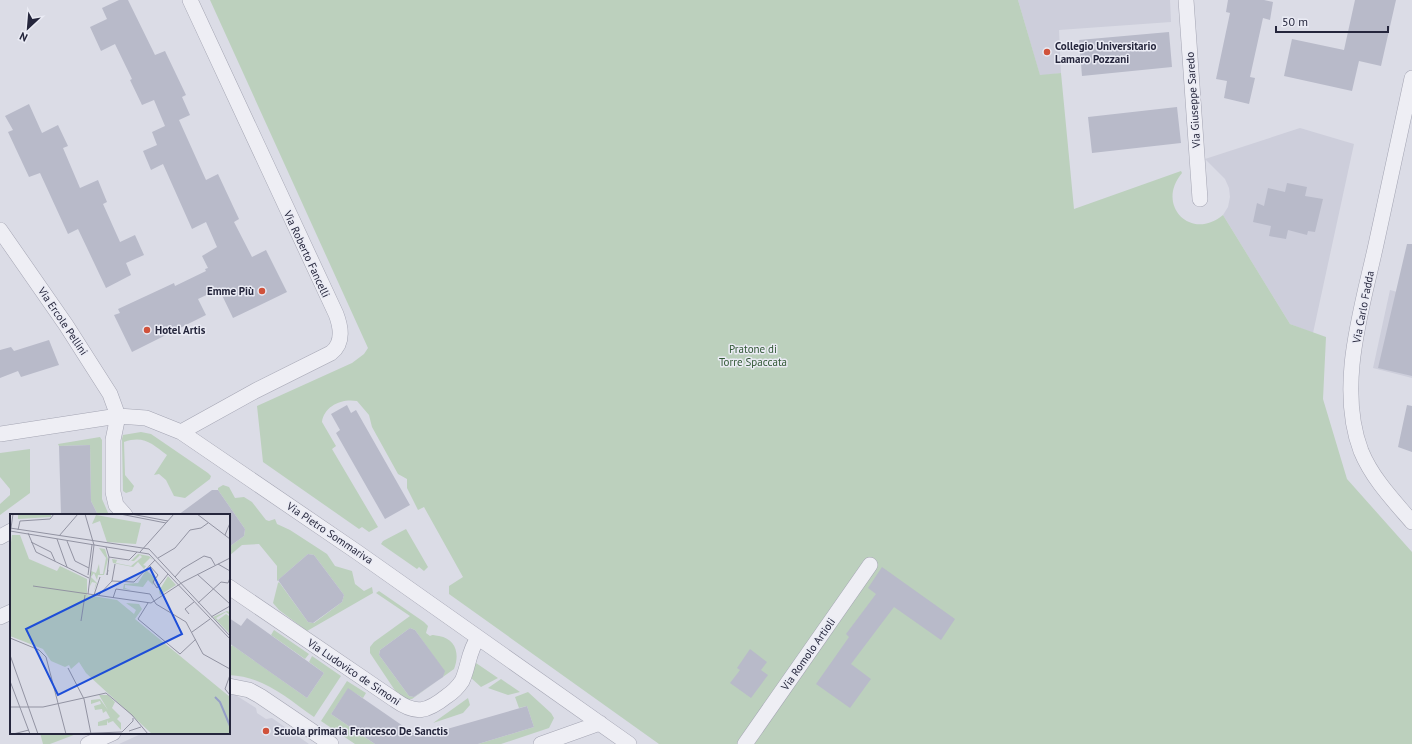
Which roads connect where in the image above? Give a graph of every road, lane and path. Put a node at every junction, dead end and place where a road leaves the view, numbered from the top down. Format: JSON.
{"nodes":[{"id":1,"x":190,"y":0,"type":"edge"},
{"id":2,"x":1186,"y":0,"type":"edge"},
{"id":3,"x":1412,"y":78,"type":"edge"},
{"id":4,"x":1200,"y":199,"type":"dead end"},
{"id":5,"x":0,"y":230,"type":"edge"},
{"id":6,"x":118,"y":416,"type":"junction"},
{"id":7,"x":181,"y":432,"type":"junction"},
{"id":8,"x":0,"y":434,"type":"edge"},
{"id":9,"x":124,"y":514,"type":"edge"},
{"id":10,"x":1412,"y":522,"type":"edge"},
{"id":11,"x":10,"y":532,"type":"edge"},
{"id":12,"x":0,"y":537,"type":"edge"},
{"id":13,"x":870,"y":565,"type":"dead end"},
{"id":14,"x":230,"y":588,"type":"edge"},
{"id":15,"x":10,"y":613,"type":"edge"},
{"id":16,"x":0,"y":618,"type":"edge"},
{"id":17,"x":478,"y":638,"type":"junction"},
{"id":18,"x":230,"y":686,"type":"edge"},
{"id":19,"x":600,"y":723,"type":"junction"},
{"id":20,"x":111,"y":734,"type":"edge"},
{"id":21,"x":88,"y":744,"type":"edge"},
{"id":22,"x":331,"y":744,"type":"edge"},
{"id":23,"x":541,"y":744,"type":"edge"},
{"id":24,"x":629,"y":744,"type":"edge"},
{"id":25,"x":745,"y":744,"type":"edge"}],
"edges":[{"from":1,"to":7,"type":"street","name":"Via Roberto Fancelli"},
{"from":2,"to":4,"type":"street","name":"Via Giuseppe Saredo"},
{"from":3,"to":10,"type":"street","name":"Via Carlo Fadda"},
{"from":5,"to":6,"type":"street","name":"Via Ercole Pellini"},
{"from":6,"to":7,"type":"street","name":"Via Pietro Sommariva"},
{"from":6,"to":8,"type":"street","name":"Via Pietro Sommariva"},
{"from":6,"to":9,"type":"street"},
{"from":7,"to":17,"type":"street","name":"Via Pietro Sommariva"},
{"from":11,"to":12,"type":"street"},
{"from":13,"to":25,"type":"street","name":"Via Romolo Artioli"},
{"from":14,"to":17,"type":"street","name":"Via Ludovico de Simoni"},
{"from":15,"to":16,"type":"street"},
{"from":17,"to":19,"type":"street","name":"Via Pietro Sommariva"},
{"from":18,"to":22,"type":"street"},
{"from":19,"to":23,"type":"street"},
{"from":19,"to":24,"type":"street","name":"Via Pietro Sommariva"},
{"from":20,"to":21,"type":"street"}]}
